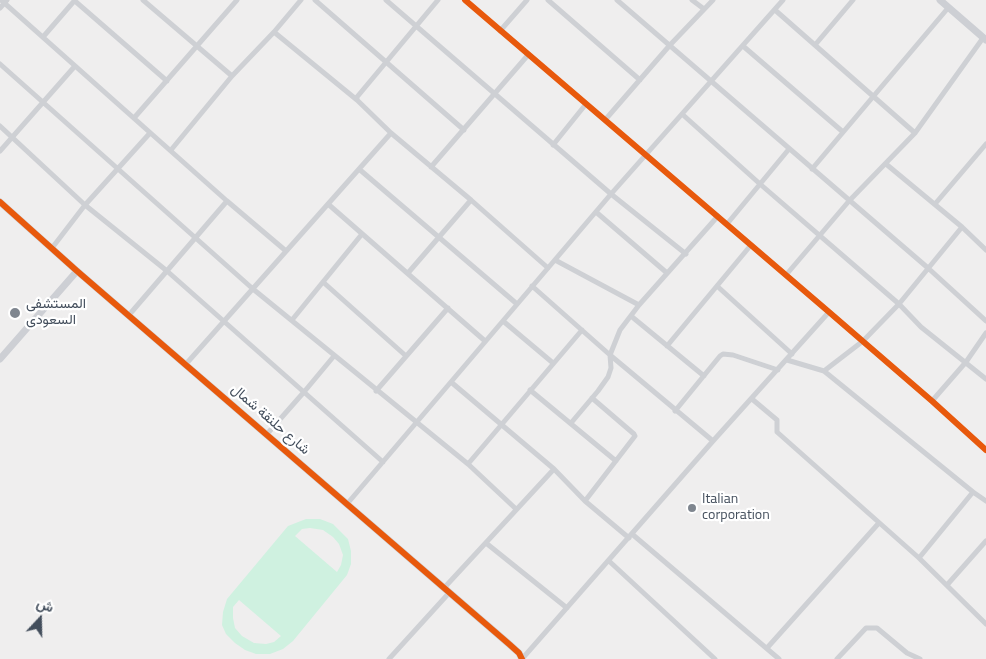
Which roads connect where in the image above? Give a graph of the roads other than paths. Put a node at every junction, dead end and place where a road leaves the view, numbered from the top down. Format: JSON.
{"nodes":[{"id":1,"x":75,"y":0,"type":"edge"},
{"id":2,"x":144,"y":0,"type":"edge"},
{"id":3,"x":237,"y":0,"type":"edge"},
{"id":4,"x":301,"y":0,"type":"edge"},
{"id":5,"x":314,"y":0,"type":"edge"},
{"id":6,"x":386,"y":0,"type":"edge"},
{"id":7,"x":438,"y":0,"type":"edge"},
{"id":8,"x":465,"y":0,"type":"edge"},
{"id":9,"x":526,"y":0,"type":"edge"},
{"id":10,"x":548,"y":0,"type":"edge"},
{"id":11,"x":616,"y":0,"type":"edge"},
{"id":12,"x":692,"y":0,"type":"edge"},
{"id":13,"x":713,"y":0,"type":"edge"},
{"id":14,"x":783,"y":0,"type":"edge"},
{"id":15,"x":853,"y":0,"type":"edge"},
{"id":16,"x":940,"y":0,"type":"edge"},
{"id":17,"x":4,"y":1,"type":"edge"},
{"id":18,"x":0,"y":8,"type":"edge"},
{"id":19,"x":948,"y":8,"type":"junction"},
{"id":20,"x":704,"y":9,"type":"junction"},
{"id":21,"x":775,"y":10,"type":"junction"},
{"id":22,"x":417,"y":27,"type":"junction"},
{"id":23,"x":500,"y":31,"type":"junction"},
{"id":24,"x":274,"y":32,"type":"junction"},
{"id":25,"x":43,"y":37,"type":"junction"},
{"id":26,"x":985,"y":39,"type":"edge"},
{"id":27,"x":670,"y":45,"type":"junction"},
{"id":28,"x":816,"y":45,"type":"junction"},
{"id":29,"x":196,"y":46,"type":"junction"},
{"id":30,"x":743,"y":46,"type":"junction"},
{"id":31,"x":528,"y":55,"type":"junction"},
{"id":32,"x":386,"y":63,"type":"junction"},
{"id":33,"x":0,"y":64,"type":"edge"},
{"id":34,"x":75,"y":66,"type":"junction"},
{"id":35,"x":232,"y":76,"type":"junction"},
{"id":36,"x":640,"y":80,"type":"junction"},
{"id":37,"x":167,"y":81,"type":"junction"},
{"id":38,"x":711,"y":82,"type":"junction"},
{"id":39,"x":495,"y":94,"type":"junction"},
{"id":40,"x":873,"y":96,"type":"junction"},
{"id":41,"x":357,"y":100,"type":"junction"},
{"id":42,"x":43,"y":103,"type":"junction"},
{"id":43,"x":586,"y":104,"type":"junction"},
{"id":44,"x":682,"y":114,"type":"junction"},
{"id":45,"x":134,"y":118,"type":"junction"},
{"id":46,"x":605,"y":120,"type":"junction"},
{"id":47,"x":0,"y":126,"type":"edge"},
{"id":48,"x":464,"y":130,"type":"junction"},
{"id":49,"x":150,"y":132,"type":"junction"},
{"id":50,"x":843,"y":132,"type":"junction"},
{"id":51,"x":391,"y":133,"type":"junction"},
{"id":52,"x":915,"y":133,"type":"junction"},
{"id":53,"x":12,"y":138,"type":"junction"},
{"id":54,"x":986,"y":144,"type":"edge"},
{"id":55,"x":553,"y":145,"type":"junction"},
{"id":56,"x":788,"y":149,"type":"junction"},
{"id":57,"x":171,"y":150,"type":"junction"},
{"id":58,"x":0,"y":151,"type":"edge"},
{"id":59,"x":646,"y":156,"type":"junction"},
{"id":60,"x":886,"y":164,"type":"junction"},
{"id":61,"x":431,"y":167,"type":"junction"},
{"id":62,"x":118,"y":169,"type":"junction"},
{"id":63,"x":359,"y":169,"type":"junction"},
{"id":64,"x":812,"y":169,"type":"junction"},
{"id":65,"x":760,"y":184,"type":"junction"},
{"id":66,"x":611,"y":194,"type":"junction"},
{"id":67,"x":471,"y":200,"type":"junction"},
{"id":68,"x":227,"y":201,"type":"junction"},
{"id":69,"x":849,"y":201,"type":"junction"},
{"id":70,"x":0,"y":202,"type":"edge"},
{"id":71,"x":328,"y":204,"type":"junction"},
{"id":72,"x":935,"y":204,"type":"junction"},
{"id":73,"x":85,"y":206,"type":"junction"},
{"id":74,"x":596,"y":212,"type":"junction"},
{"id":75,"x":718,"y":216,"type":"junction"},
{"id":76,"x":727,"y":224,"type":"junction"},
{"id":77,"x":962,"y":227,"type":"junction"},
{"id":78,"x":362,"y":234,"type":"junction"},
{"id":79,"x":820,"y":236,"type":"junction"},
{"id":80,"x":196,"y":237,"type":"junction"},
{"id":81,"x":438,"y":237,"type":"junction"},
{"id":82,"x":752,"y":245,"type":"junction"},
{"id":83,"x":52,"y":248,"type":"junction"},
{"id":84,"x":986,"y":250,"type":"edge"},
{"id":85,"x":286,"y":251,"type":"junction"},
{"id":86,"x":686,"y":254,"type":"junction"},
{"id":87,"x":555,"y":260,"type":"junction"},
{"id":88,"x":548,"y":268,"type":"junction"},
{"id":89,"x":928,"y":268,"type":"junction"},
{"id":90,"x":77,"y":271,"type":"junction"},
{"id":91,"x":167,"y":271,"type":"junction"},
{"id":92,"x":408,"y":273,"type":"junction"},
{"id":93,"x":666,"y":273,"type":"junction"},
{"id":94,"x":786,"y":275,"type":"junction"},
{"id":95,"x":324,"y":282,"type":"junction"},
{"id":96,"x":532,"y":286,"type":"junction"},
{"id":97,"x":717,"y":286,"type":"junction"},
{"id":98,"x":253,"y":289,"type":"junction"},
{"id":99,"x":517,"y":304,"type":"junction"},
{"id":100,"x":899,"y":304,"type":"junction"},
{"id":101,"x":639,"y":306,"type":"junction"},
{"id":102,"x":448,"y":308,"type":"junction"},
{"id":103,"x":829,"y":312,"type":"junction"},
{"id":104,"x":129,"y":315,"type":"junction"},
{"id":105,"x":631,"y":316,"type":"junction"},
{"id":106,"x":292,"y":320,"type":"junction"},
{"id":107,"x":503,"y":321,"type":"junction"},
{"id":108,"x":224,"y":322,"type":"junction"},
{"id":109,"x":986,"y":322,"type":"edge"},
{"id":110,"x":582,"y":330,"type":"junction"},
{"id":111,"x":986,"y":333,"type":"edge"},
{"id":112,"x":485,"y":341,"type":"junction"},
{"id":113,"x":863,"y":341,"type":"junction"},
{"id":114,"x":668,"y":346,"type":"junction"},
{"id":115,"x":792,"y":354,"type":"junction"},
{"id":116,"x":610,"y":355,"type":"junction"},
{"id":117,"x":334,"y":356,"type":"junction"},
{"id":118,"x":406,"y":356,"type":"junction"},
{"id":119,"x":0,"y":359,"type":"edge"},
{"id":120,"x":786,"y":360,"type":"junction"},
{"id":121,"x":966,"y":362,"type":"junction"},
{"id":122,"x":553,"y":363,"type":"junction"},
{"id":123,"x":186,"y":364,"type":"junction"},
{"id":124,"x":778,"y":370,"type":"junction"},
{"id":125,"x":824,"y":371,"type":"junction"},
{"id":126,"x":704,"y":376,"type":"junction"},
{"id":127,"x":986,"y":379,"type":"edge"},
{"id":128,"x":451,"y":382,"type":"junction"},
{"id":129,"x":530,"y":390,"type":"junction"},
{"id":130,"x":376,"y":391,"type":"junction"},
{"id":131,"x":304,"y":392,"type":"junction"},
{"id":132,"x":592,"y":398,"type":"junction"},
{"id":133,"x":752,"y":399,"type":"junction"},
{"id":134,"x":932,"y":401,"type":"junction"},
{"id":135,"x":675,"y":411,"type":"junction"},
{"id":136,"x":417,"y":423,"type":"junction"},
{"id":137,"x":501,"y":423,"type":"junction"},
{"id":138,"x":571,"y":423,"type":"junction"},
{"id":139,"x":267,"y":434,"type":"junction"},
{"id":140,"x":713,"y":441,"type":"junction"},
{"id":141,"x":986,"y":450,"type":"edge"},
{"id":142,"x":616,"y":461,"type":"junction"},
{"id":143,"x":383,"y":462,"type":"junction"},
{"id":144,"x":468,"y":464,"type":"junction"},
{"id":145,"x":554,"y":469,"type":"junction"},
{"id":146,"x":973,"y":492,"type":"junction"},
{"id":147,"x":585,"y":501,"type":"junction"},
{"id":148,"x":986,"y":501,"type":"edge"},
{"id":149,"x":347,"y":504,"type":"junction"},
{"id":150,"x":516,"y":509,"type":"junction"},
{"id":151,"x":878,"y":524,"type":"junction"},
{"id":152,"x":631,"y":536,"type":"junction"},
{"id":153,"x":986,"y":541,"type":"edge"},
{"id":154,"x":486,"y":543,"type":"junction"},
{"id":155,"x":918,"y":558,"type":"junction"},
{"id":156,"x":609,"y":561,"type":"junction"},
{"id":157,"x":947,"y":585,"type":"junction"},
{"id":158,"x":446,"y":591,"type":"junction"},
{"id":159,"x":568,"y":608,"type":"junction"},
{"id":160,"x":986,"y":624,"type":"edge"},
{"id":161,"x":767,"y":648,"type":"junction"},
{"id":162,"x":523,"y":658,"type":"edge"},
{"id":163,"x":390,"y":659,"type":"edge"},
{"id":164,"x":531,"y":659,"type":"edge"},
{"id":165,"x":715,"y":659,"type":"edge"},
{"id":166,"x":779,"y":659,"type":"edge"},
{"id":167,"x":837,"y":659,"type":"edge"},
{"id":168,"x":920,"y":659,"type":"edge"}],
"edges":[{"from":1,"to":25,"type":"street"},
{"from":1,"to":37,"type":"street"},
{"from":2,"to":29,"type":"street"},
{"from":3,"to":29,"type":"street"},
{"from":4,"to":24,"type":"street"},
{"from":5,"to":32,"type":"street"},
{"from":6,"to":22,"type":"street"},
{"from":7,"to":22,"type":"street"},
{"from":8,"to":23,"type":"street"},
{"from":9,"to":23,"type":"street"},
{"from":10,"to":36,"type":"street"},
{"from":11,"to":27,"type":"street"},
{"from":12,"to":20,"type":"street"},
{"from":13,"to":20,"type":"street"},
{"from":14,"to":21,"type":"street"},
{"from":15,"to":28,"type":"street"},
{"from":16,"to":19,"type":"street"},
{"from":17,"to":18,"type":"street"},
{"from":17,"to":25,"type":"street"},
{"from":19,"to":26,"type":"street"},
{"from":19,"to":40,"type":"street"},
{"from":20,"to":27,"type":"street"},
{"from":21,"to":28,"type":"street"},
{"from":21,"to":30,"type":"street"},
{"from":22,"to":32,"type":"street"},
{"from":22,"to":39,"type":"street"},
{"from":23,"to":31,"type":"street"},
{"from":24,"to":35,"type":"street"},
{"from":24,"to":41,"type":"street"},
{"from":25,"to":34,"type":"street"},
{"from":26,"to":52,"type":"street"},
{"from":27,"to":36,"type":"street"},
{"from":27,"to":38,"type":"street"},
{"from":28,"to":40,"type":"street"},
{"from":29,"to":35,"type":"street"},
{"from":29,"to":37,"type":"street"},
{"from":30,"to":38,"type":"street"},
{"from":30,"to":50,"type":"street"},
{"from":31,"to":39,"type":"street"},
{"from":31,"to":43,"type":"street"},
{"from":32,"to":41,"type":"street"},
{"from":32,"to":48,"type":"street"},
{"from":33,"to":42,"type":"street"},
{"from":34,"to":42,"type":"street"},
{"from":34,"to":45,"type":"street"},
{"from":35,"to":57,"type":"street"},
{"from":36,"to":46,"type":"street"},
{"from":37,"to":45,"type":"street"},
{"from":38,"to":44,"type":"street"},
{"from":38,"to":56,"type":"street"},
{"from":39,"to":48,"type":"street"},
{"from":39,"to":55,"type":"street"},
{"from":40,"to":50,"type":"street"},
{"from":40,"to":52,"type":"street"},
{"from":41,"to":51,"type":"street"},
{"from":42,"to":53,"type":"street"},
{"from":42,"to":62,"type":"street"},
{"from":43,"to":46,"type":"street"},
{"from":43,"to":55,"type":"street"},
{"from":44,"to":59,"type":"street"},
{"from":44,"to":65,"type":"street"},
{"from":45,"to":49,"type":"street"},
{"from":46,"to":59,"type":"street"},
{"from":47,"to":53,"type":"street"},
{"from":48,"to":61,"type":"street"},
{"from":49,"to":57,"type":"street"},
{"from":49,"to":62,"type":"street"},
{"from":50,"to":64,"type":"street"},
{"from":51,"to":61,"type":"street"},
{"from":51,"to":63,"type":"street"},
{"from":52,"to":60,"type":"street"},
{"from":53,"to":58,"type":"street"},
{"from":53,"to":73,"type":"street"},
{"from":54,"to":72,"type":"street"},
{"from":55,"to":66,"type":"street"},
{"from":56,"to":64,"type":"street"},
{"from":56,"to":65,"type":"street"},
{"from":57,"to":68,"type":"street"},
{"from":59,"to":66,"type":"street"},
{"from":59,"to":75,"type":"street"},
{"from":60,"to":69,"type":"street"},
{"from":60,"to":72,"type":"street"},
{"from":61,"to":67,"type":"street"},
{"from":62,"to":73,"type":"street"},
{"from":62,"to":80,"type":"street"},
{"from":63,"to":71,"type":"street"},
{"from":63,"to":81,"type":"street"},
{"from":64,"to":69,"type":"street"},
{"from":65,"to":76,"type":"street"},
{"from":65,"to":79,"type":"street"},
{"from":66,"to":74,"type":"street"},
{"from":66,"to":86,"type":"street"},
{"from":67,"to":81,"type":"street"},
{"from":67,"to":88,"type":"street"},
{"from":68,"to":80,"type":"street"},
{"from":68,"to":85,"type":"street"},
{"from":69,"to":79,"type":"street"},
{"from":69,"to":89,"type":"street"},
{"from":70,"to":83,"type":"street","name":"شارع حلنقة شمال"},
{"from":71,"to":78,"type":"street"},
{"from":71,"to":85,"type":"street"},
{"from":72,"to":77,"type":"street"},
{"from":73,"to":83,"type":"street"},
{"from":73,"to":91,"type":"street"},
{"from":74,"to":87,"type":"street"},
{"from":74,"to":93,"type":"street"},
{"from":75,"to":76,"type":"street"},
{"from":75,"to":86,"type":"street"},
{"from":76,"to":82,"type":"street"},
{"from":77,"to":84,"type":"street"},
{"from":77,"to":89,"type":"street"},
{"from":78,"to":92,"type":"street"},
{"from":78,"to":95,"type":"street"},
{"from":79,"to":94,"type":"street"},
{"from":79,"to":100,"type":"street"},
{"from":80,"to":91,"type":"street"},
{"from":80,"to":98,"type":"street"},
{"from":81,"to":92,"type":"street"},
{"from":81,"to":99,"type":"street"},
{"from":82,"to":94,"type":"street"},
{"from":82,"to":97,"type":"street"},
{"from":83,"to":90,"type":"street","name":"شارع حلنقة شمال"},
{"from":85,"to":98,"type":"street"},
{"from":86,"to":93,"type":"street"},
{"from":87,"to":88,"type":"street"},
{"from":87,"to":101,"type":"street"},
{"from":88,"to":96,"type":"street"},
{"from":89,"to":100,"type":"street"},
{"from":89,"to":109,"type":"street"},
{"from":90,"to":104,"type":"street","name":"شارع حلنقة شمال"},
{"from":90,"to":119,"type":"street"},
{"from":91,"to":104,"type":"street"},
{"from":91,"to":108,"type":"street"},
{"from":92,"to":102,"type":"street"},
{"from":93,"to":101,"type":"street"},
{"from":94,"to":103,"type":"street"},
{"from":95,"to":106,"type":"street"},
{"from":95,"to":118,"type":"street"},
{"from":96,"to":99,"type":"street"},
{"from":96,"to":110,"type":"street"},
{"from":97,"to":114,"type":"street"},
{"from":97,"to":115,"type":"street"},
{"from":98,"to":106,"type":"street"},
{"from":98,"to":108,"type":"street"},
{"from":99,"to":107,"type":"street"},
{"from":100,"to":113,"type":"street"},
{"from":100,"to":121,"type":"street"},
{"from":101,"to":105,"type":"street"},
{"from":102,"to":112,"type":"street"},
{"from":102,"to":118,"type":"street"},
{"from":103,"to":113,"type":"street"},
{"from":103,"to":115,"type":"street"},
{"from":104,"to":123,"type":"street","name":"شارع حلنقة شمال"},
{"from":105,"to":114,"type":"street"},
{"from":105,"to":116,"type":"street"},
{"from":106,"to":117,"type":"street"},
{"from":107,"to":112,"type":"street"},
{"from":107,"to":122,"type":"street"},
{"from":108,"to":123,"type":"street"},
{"from":108,"to":131,"type":"street"},
{"from":110,"to":116,"type":"street"},
{"from":110,"to":122,"type":"street"},
{"from":111,"to":121,"type":"street"},
{"from":112,"to":128,"type":"street"},
{"from":113,"to":125,"type":"street"},
{"from":113,"to":134,"type":"street"},
{"from":114,"to":126,"type":"street"},
{"from":115,"to":120,"type":"street"},
{"from":116,"to":132,"type":"street"},
{"from":116,"to":135,"type":"street"},
{"from":117,"to":130,"type":"street"},
{"from":117,"to":131,"type":"street"},
{"from":118,"to":130,"type":"street"},
{"from":120,"to":124,"type":"street"},
{"from":120,"to":125,"type":"street"},
{"from":121,"to":127,"type":"street"},
{"from":121,"to":134,"type":"street"},
{"from":122,"to":129,"type":"street"},
{"from":123,"to":139,"type":"street","name":"شارع حلنقة شمال"},
{"from":124,"to":126,"type":"street"},
{"from":124,"to":133,"type":"street"},
{"from":125,"to":146,"type":"street"},
{"from":126,"to":135,"type":"street"},
{"from":128,"to":136,"type":"street"},
{"from":128,"to":137,"type":"street"},
{"from":129,"to":137,"type":"street"},
{"from":129,"to":138,"type":"street"},
{"from":130,"to":136,"type":"street"},
{"from":131,"to":139,"type":"street"},
{"from":131,"to":143,"type":"street"},
{"from":132,"to":138,"type":"street"},
{"from":132,"to":142,"type":"street"},
{"from":133,"to":140,"type":"street"},
{"from":133,"to":151,"type":"street"},
{"from":134,"to":141,"type":"street"},
{"from":135,"to":140,"type":"street"},
{"from":136,"to":143,"type":"street"},
{"from":136,"to":144,"type":"street"},
{"from":137,"to":144,"type":"street"},
{"from":137,"to":145,"type":"street"},
{"from":138,"to":142,"type":"street"},
{"from":139,"to":149,"type":"street","name":"شارع حلنقة شمال"},
{"from":140,"to":152,"type":"street"},
{"from":142,"to":147,"type":"street"},
{"from":143,"to":149,"type":"street"},
{"from":144,"to":150,"type":"street"},
{"from":145,"to":147,"type":"street"},
{"from":145,"to":150,"type":"street"},
{"from":146,"to":148,"type":"street"},
{"from":146,"to":155,"type":"street"},
{"from":147,"to":152,"type":"street"},
{"from":149,"to":158,"type":"street","name":"شارع حلنقة شمال"},
{"from":150,"to":154,"type":"street"},
{"from":151,"to":155,"type":"street"},
{"from":151,"to":161,"type":"street"},
{"from":152,"to":156,"type":"street"},
{"from":152,"to":161,"type":"street"},
{"from":153,"to":157,"type":"street"},
{"from":154,"to":158,"type":"street"},
{"from":154,"to":159,"type":"street"},
{"from":155,"to":157,"type":"street"},
{"from":156,"to":159,"type":"street"},
{"from":156,"to":165,"type":"street"},
{"from":157,"to":160,"type":"street"},
{"from":158,"to":162,"type":"street","name":"شارع حلنقة شمال"},
{"from":158,"to":163,"type":"street"},
{"from":159,"to":162,"type":"street"},
{"from":161,"to":166,"type":"street"},
{"from":162,"to":164,"type":"street"},
{"from":167,"to":168,"type":"street"}]}
